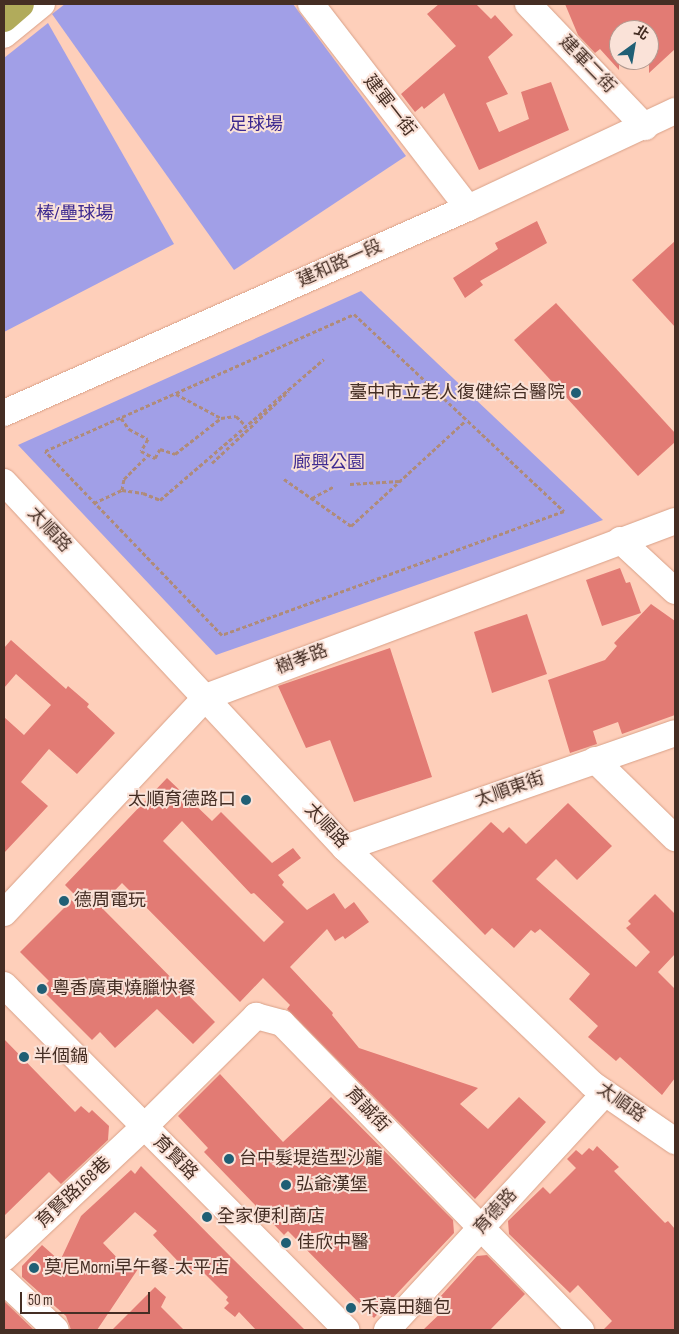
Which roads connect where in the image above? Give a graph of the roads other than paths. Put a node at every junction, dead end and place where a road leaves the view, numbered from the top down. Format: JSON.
{"nodes":[{"id":1,"x":20,"y":4,"type":"edge"},
{"id":2,"x":42,"y":4,"type":"edge"},
{"id":3,"x":311,"y":4,"type":"edge"},
{"id":4,"x":528,"y":4,"type":"edge"},
{"id":5,"x":4,"y":18,"type":"edge"},
{"id":6,"x":4,"y":35,"type":"edge"},
{"id":7,"x":675,"y":111,"type":"edge"},
{"id":8,"x":645,"y":127,"type":"junction"},
{"id":9,"x":468,"y":208,"type":"junction"},
{"id":10,"x":4,"y":413,"type":"edge"},
{"id":11,"x":4,"y":482,"type":"edge"},
{"id":12,"x":675,"y":521,"type":"edge"},
{"id":13,"x":620,"y":540,"type":"junction"},
{"id":14,"x":675,"y":591,"type":"edge"},
{"id":15,"x":206,"y":697,"type":"junction"},
{"id":16,"x":675,"y":733,"type":"edge"},
{"id":17,"x":595,"y":760,"type":"junction"},
{"id":18,"x":675,"y":838,"type":"edge"},
{"id":19,"x":345,"y":848,"type":"junction"},
{"id":20,"x":4,"y":912,"type":"edge"},
{"id":21,"x":4,"y":985,"type":"edge"},
{"id":22,"x":605,"y":1093,"type":"junction"},
{"id":23,"x":144,"y":1127,"type":"junction"},
{"id":24,"x":675,"y":1141,"type":"edge"},
{"id":25,"x":482,"y":1227,"type":"junction"},
{"id":26,"x":4,"y":1258,"type":"edge"},
{"id":27,"x":4,"y":1281,"type":"edge"},
{"id":28,"x":56,"y":1330,"type":"edge"},
{"id":29,"x":347,"y":1330,"type":"edge"},
{"id":30,"x":387,"y":1330,"type":"edge"},
{"id":31,"x":581,"y":1330,"type":"edge"}],
"edges":[{"from":1,"to":5,"type":"highway"},
{"from":2,"to":6,"type":"street"},
{"from":3,"to":9,"type":"street","name":"建軍一街"},
{"from":4,"to":8,"type":"street","name":"建軍二街"},
{"from":7,"to":8,"type":"street","name":"建和路一段"},
{"from":8,"to":9,"type":"street","name":"建和路一段"},
{"from":9,"to":10,"type":"street","name":"建和路一段"},
{"from":11,"to":15,"type":"street","name":"太順路"},
{"from":12,"to":13,"type":"street","name":"樹孝路"},
{"from":13,"to":14,"type":"street"},
{"from":13,"to":15,"type":"street","name":"樹孝路"},
{"from":15,"to":19,"type":"street","name":"太順路"},
{"from":15,"to":20,"type":"street","name":"樹孝路"},
{"from":16,"to":17,"type":"street","name":"太順東街"},
{"from":17,"to":18,"type":"street"},
{"from":17,"to":19,"type":"street","name":"太順東街"},
{"from":19,"to":22,"type":"street","name":"太順路"},
{"from":21,"to":23,"type":"street","name":"育賢路"},
{"from":22,"to":24,"type":"street","name":"太順路"},
{"from":22,"to":25,"type":"street","name":"育德路"},
{"from":23,"to":25,"type":"street","name":"育誠街"},
{"from":23,"to":26,"type":"street","name":"育賢路168巷"},
{"from":23,"to":29,"type":"street","name":"育賢路"},
{"from":25,"to":30,"type":"street","name":"育德路"},
{"from":25,"to":31,"type":"street","name":"育誠街"},
{"from":27,"to":28,"type":"street"}]}
